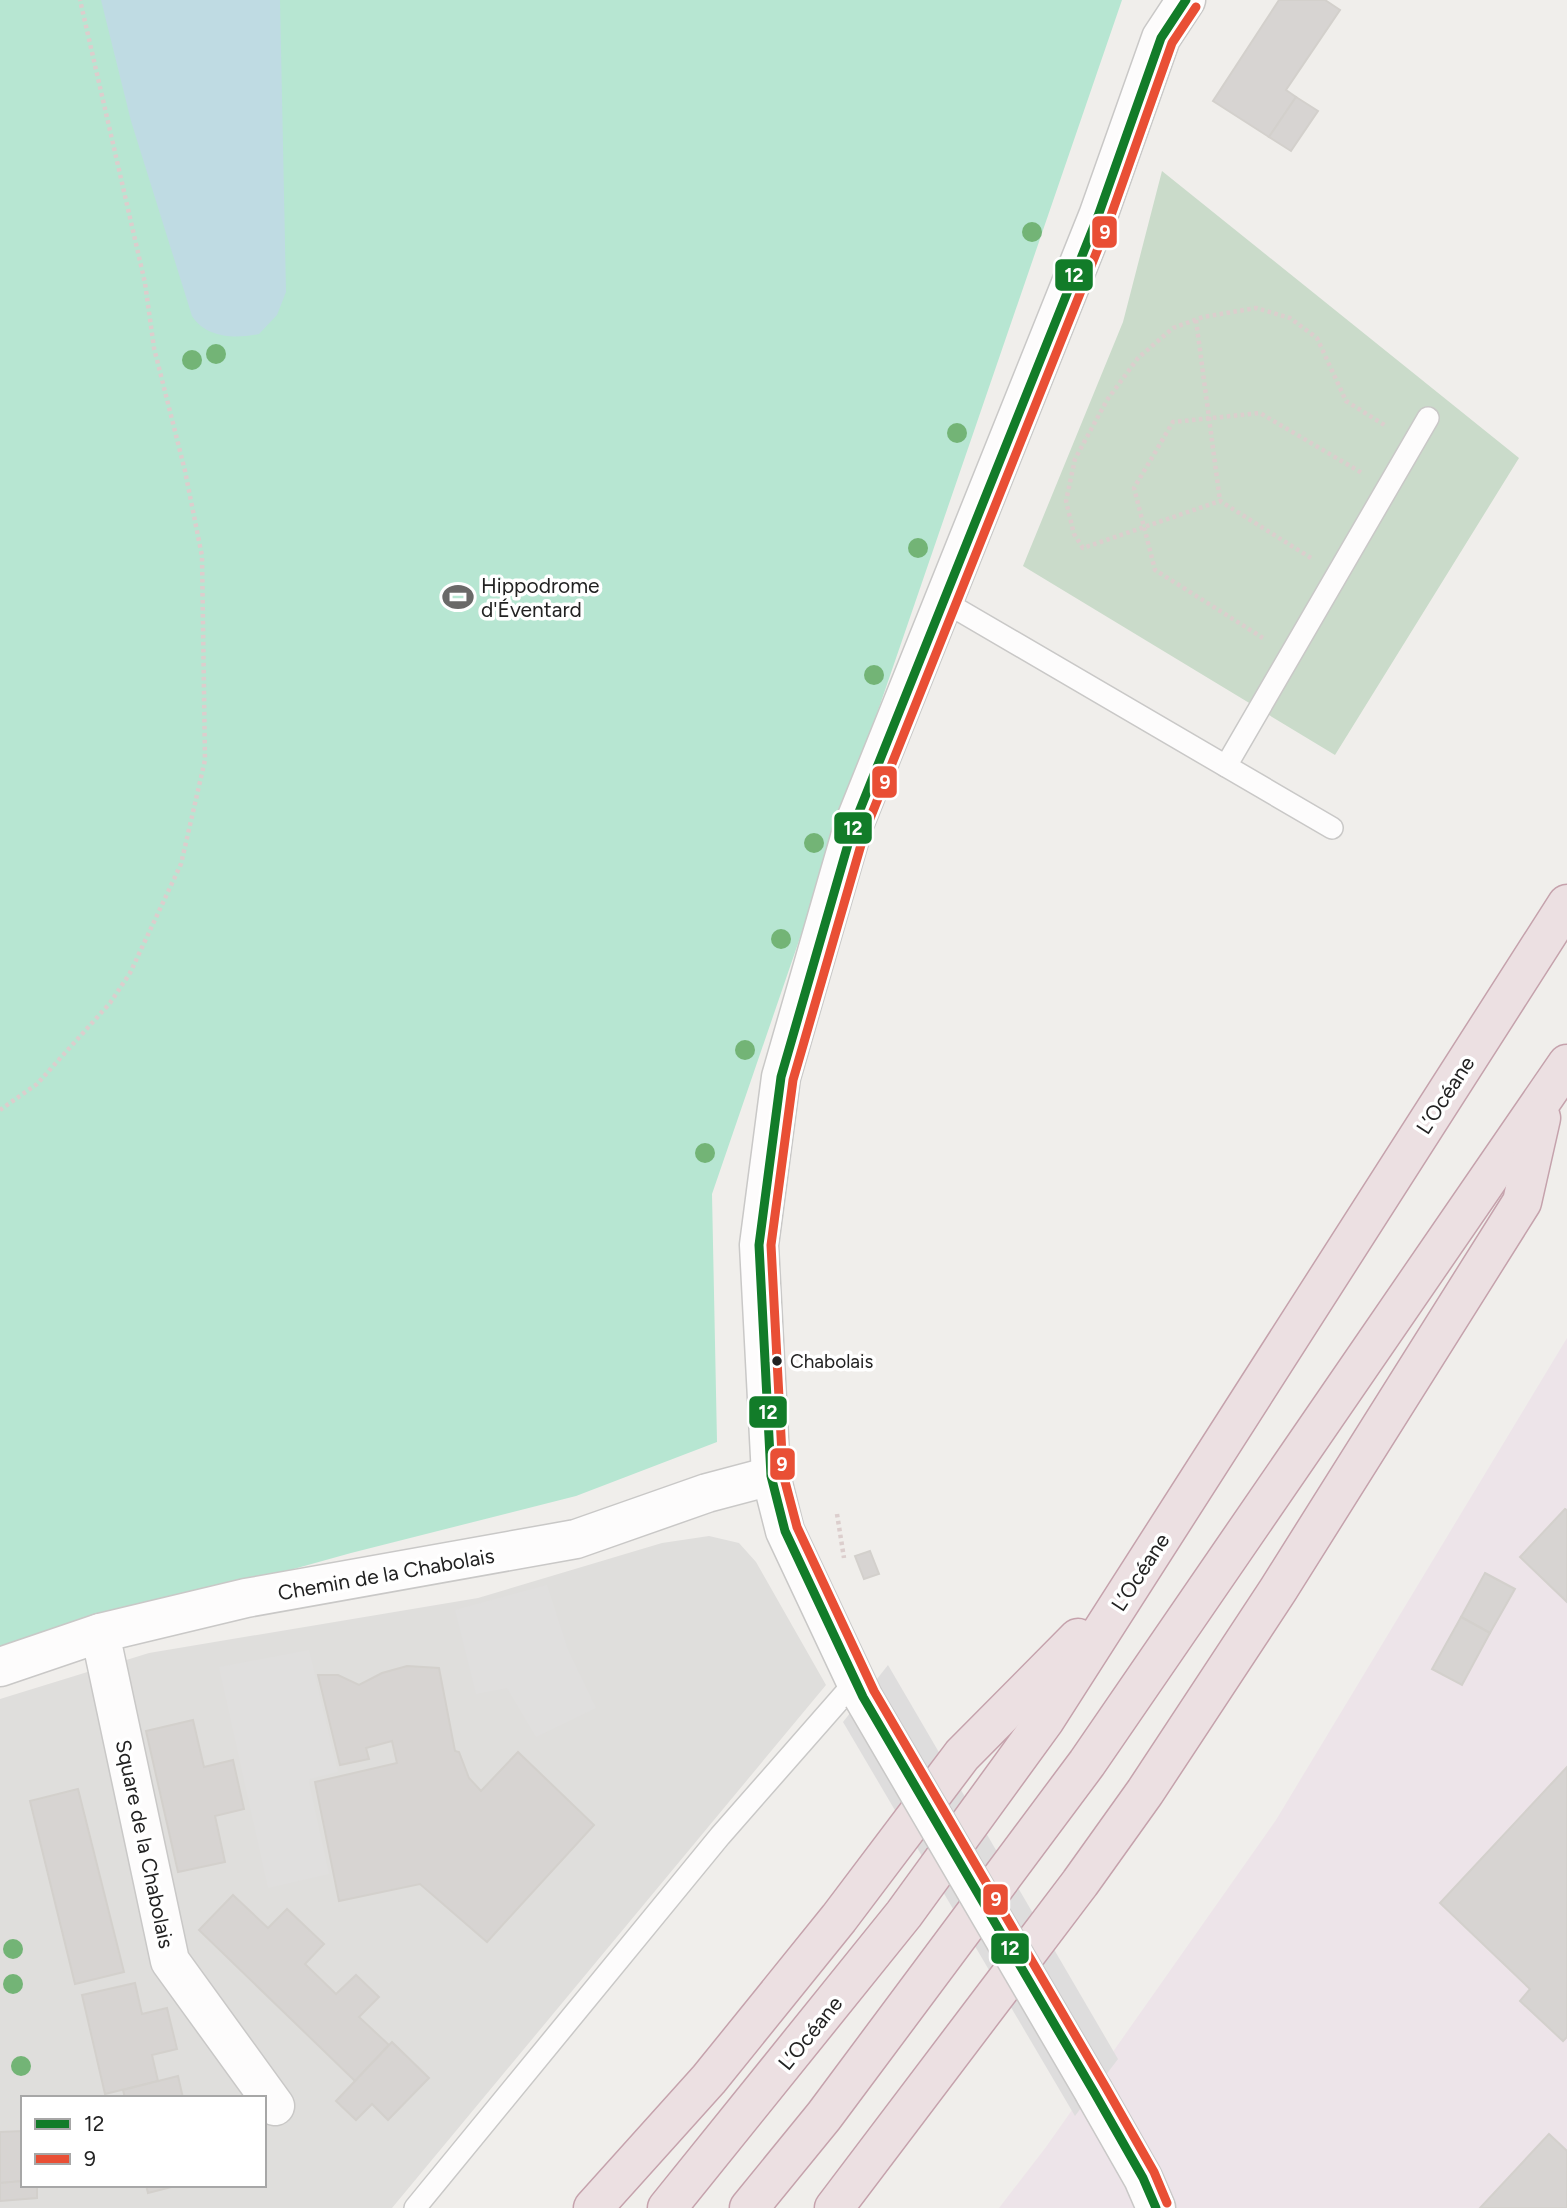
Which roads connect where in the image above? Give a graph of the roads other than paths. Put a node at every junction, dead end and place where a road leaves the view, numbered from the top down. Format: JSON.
{"nodes":[{"id":1,"x":1186,"y":0,"type":"edge"},
{"id":2,"x":1428,"y":418,"type":"dead end"},
{"id":3,"x":945,"y":602,"type":"junction"},
{"id":4,"x":1226,"y":766,"type":"junction"},
{"id":5,"x":1332,"y":828,"type":"dead end"},
{"id":6,"x":1567,"y":904,"type":"edge"},
{"id":7,"x":1567,"y":1064,"type":"edge"},
{"id":8,"x":1545,"y":1099,"type":"junction"},
{"id":9,"x":771,"y":1476,"type":"junction"},
{"id":10,"x":1132,"y":1585,"type":"junction"},
{"id":11,"x":100,"y":1633,"type":"junction"},
{"id":12,"x":0,"y":1667,"type":"edge"},
{"id":13,"x":859,"y":1689,"type":"junction"},
{"id":14,"x":275,"y":2106,"type":"dead end"},
{"id":15,"x":415,"y":2208,"type":"edge"},
{"id":16,"x":593,"y":2208,"type":"edge"},
{"id":17,"x":667,"y":2208,"type":"edge"},
{"id":18,"x":749,"y":2208,"type":"edge"},
{"id":19,"x":834,"y":2208,"type":"edge"},
{"id":20,"x":1156,"y":2208,"type":"edge"}],
"edges":[{"from":1,"to":3,"type":"street"},
{"from":2,"to":4,"type":"lane"},
{"from":3,"to":4,"type":"lane"},
{"from":3,"to":9,"type":"street"},
{"from":4,"to":5,"type":"lane"},
{"from":6,"to":10,"type":"highway","name":"L’Océane"},
{"from":7,"to":8,"type":"highway"},
{"from":8,"to":18,"type":"highway"},
{"from":8,"to":19,"type":"highway"},
{"from":9,"to":11,"type":"street","name":"Chemin de la Chabolais"},
{"from":9,"to":13,"type":"street"},
{"from":10,"to":16,"type":"highway"},
{"from":10,"to":17,"type":"highway","name":"L’Océane"},
{"from":11,"to":12,"type":"street","name":"Chemin de la Chabolais"},
{"from":11,"to":14,"type":"street","name":"Square de la Chabolais"},
{"from":13,"to":15,"type":"lane"},
{"from":13,"to":20,"type":"street","bridge":true}]}
